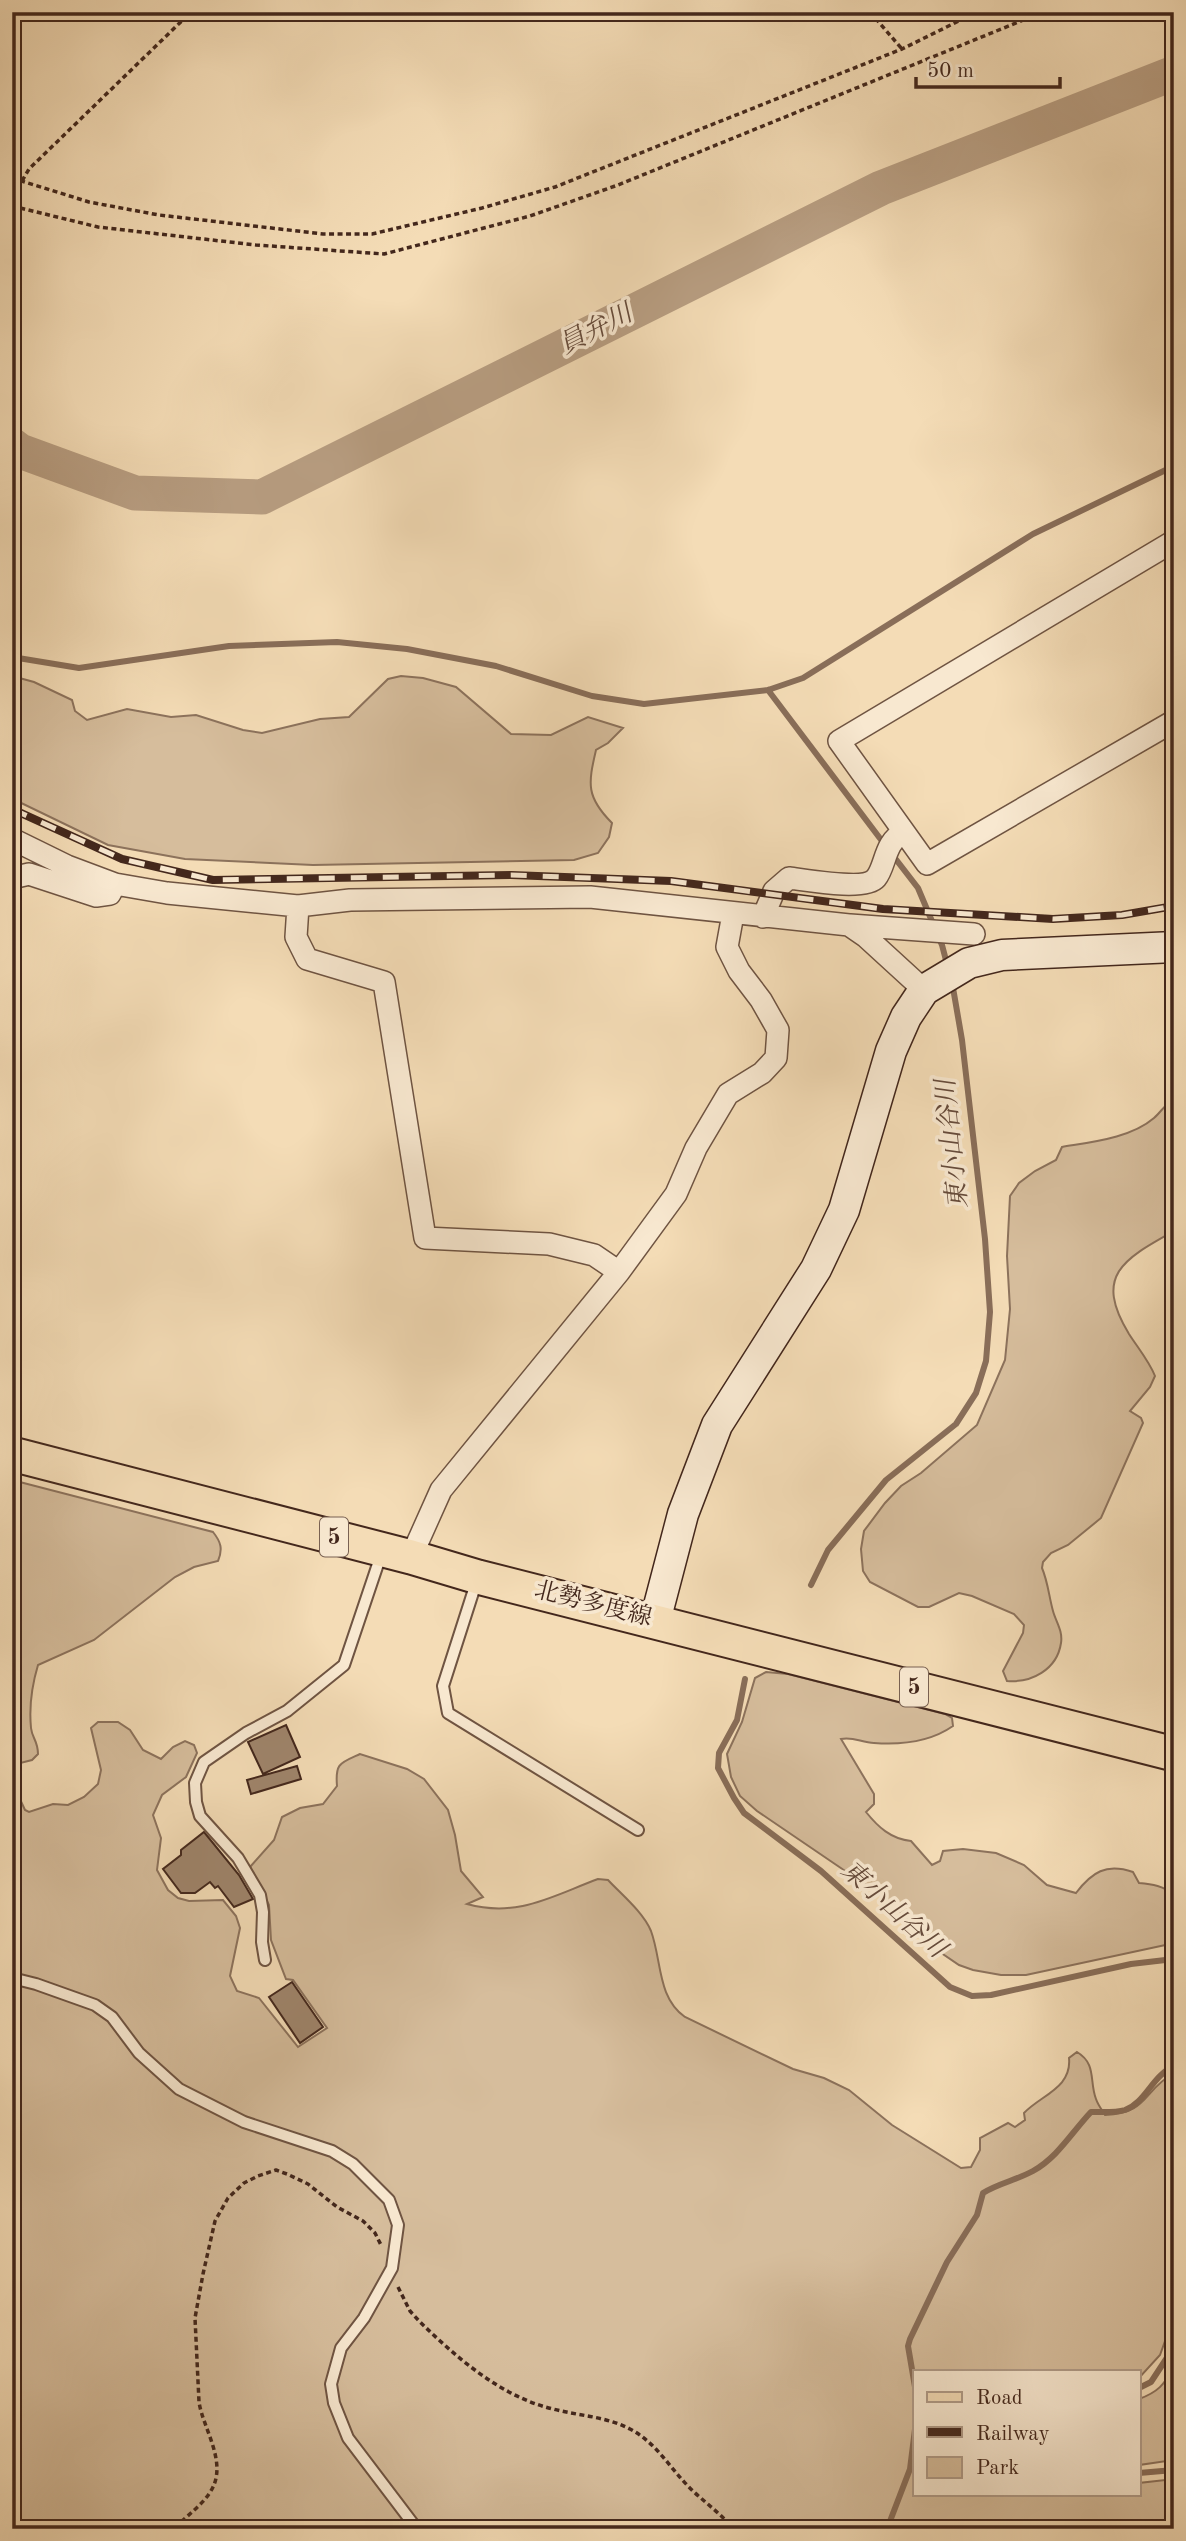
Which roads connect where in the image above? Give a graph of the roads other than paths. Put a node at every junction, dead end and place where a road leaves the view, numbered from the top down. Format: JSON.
{"nodes":[{"id":1,"x":1174,"y":541,"type":"edge"},
{"id":2,"x":1174,"y":722,"type":"edge"},
{"id":3,"x":900,"y":834,"type":"junction"},
{"id":4,"x":12,"y":839,"type":"edge"},
{"id":5,"x":12,"y":878,"type":"edge"},
{"id":6,"x":115,"y":884,"type":"junction"},
{"id":7,"x":298,"y":906,"type":"junction"},
{"id":8,"x":733,"y":914,"type":"junction"},
{"id":9,"x":762,"y":916,"type":"junction"},
{"id":10,"x":849,"y":925,"type":"junction"},
{"id":11,"x":1174,"y":947,"type":"edge"},
{"id":12,"x":972,"y":948,"type":"junction"},
{"id":13,"x":931,"y":985,"type":"junction"},
{"id":14,"x":619,"y":1272,"type":"junction"},
{"id":15,"x":12,"y":1454,"type":"edge"},
{"id":16,"x":397,"y":1553,"type":"junction"},
{"id":17,"x":478,"y":1577,"type":"junction"},
{"id":18,"x":655,"y":1620,"type":"junction"},
{"id":19,"x":1174,"y":1754,"type":"edge"},
{"id":20,"x":638,"y":1830,"type":"dead end"},
{"id":21,"x":265,"y":1960,"type":"dead end"},
{"id":22,"x":12,"y":1978,"type":"edge"},
{"id":23,"x":417,"y":2529,"type":"edge"}],
"edges":[{"from":1,"to":3,"type":"street"},
{"from":2,"to":3,"type":"street"},
{"from":3,"to":9,"type":"street"},
{"from":4,"to":6,"type":"street"},
{"from":5,"to":6,"type":"street"},
{"from":6,"to":7,"type":"street"},
{"from":7,"to":8,"type":"street"},
{"from":7,"to":14,"type":"street"},
{"from":8,"to":9,"type":"street"},
{"from":8,"to":14,"type":"street"},
{"from":9,"to":10,"type":"street"},
{"from":10,"to":12,"type":"street"},
{"from":10,"to":13,"type":"street"},
{"from":11,"to":12,"type":"street"},
{"from":12,"to":13,"type":"street"},
{"from":13,"to":18,"type":"street"},
{"from":14,"to":16,"type":"street"},
{"from":15,"to":16,"type":"main road","name":"北勢多度線","number":"5"},
{"from":16,"to":17,"type":"main road","name":"北勢多度線","number":"5"},
{"from":16,"to":21,"type":"lane"},
{"from":17,"to":18,"type":"main road","name":"北勢多度線","number":"5"},
{"from":17,"to":20,"type":"lane"},
{"from":18,"to":19,"type":"main road","name":"北勢多度線","number":"5"},
{"from":22,"to":23,"type":"lane"}]}
